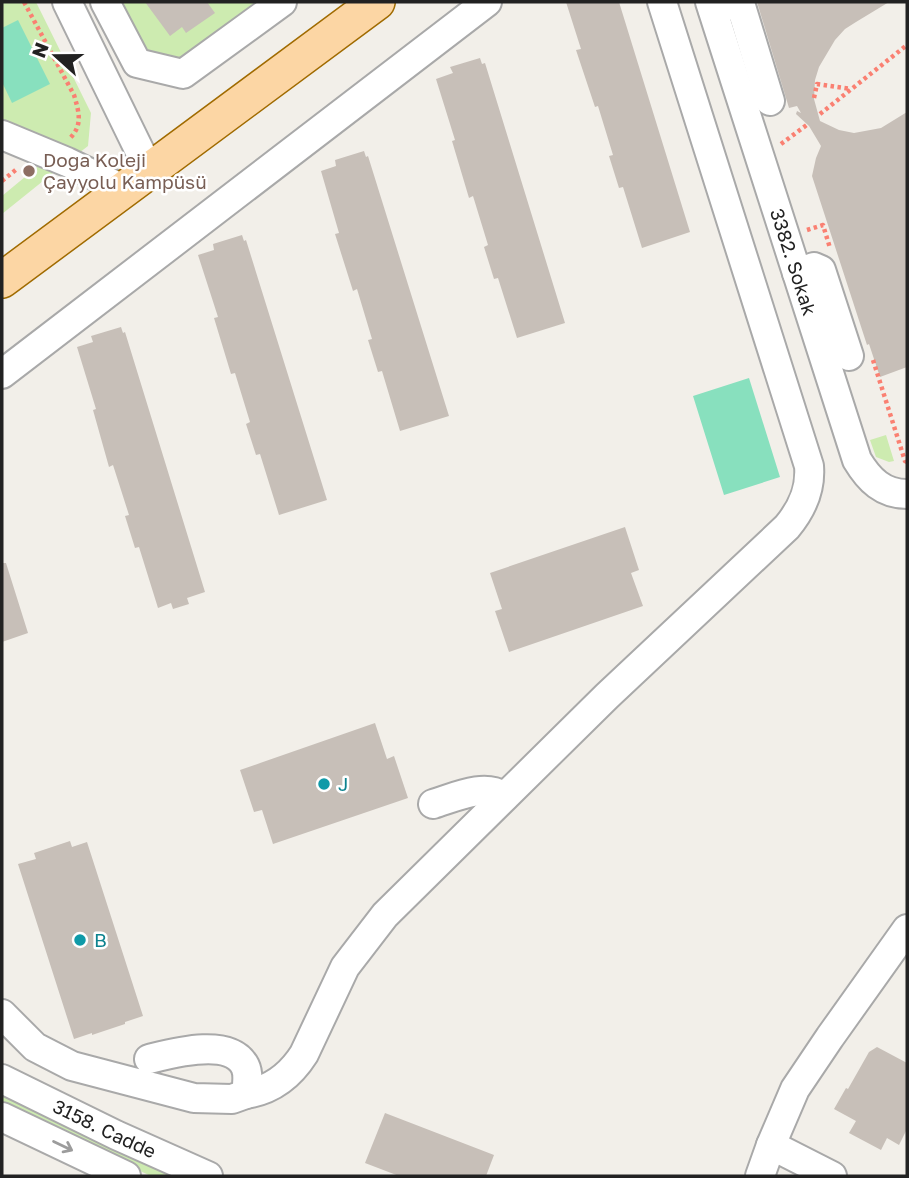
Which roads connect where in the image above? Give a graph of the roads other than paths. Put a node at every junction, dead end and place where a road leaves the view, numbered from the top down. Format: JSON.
{"nodes":[{"id":1,"x":67,"y":2,"type":"edge"},
{"id":2,"x":105,"y":2,"type":"edge"},
{"id":3,"x":282,"y":2,"type":"edge"},
{"id":4,"x":377,"y":2,"type":"edge"},
{"id":5,"x":487,"y":2,"type":"edge"},
{"id":6,"x":662,"y":2,"type":"edge"},
{"id":7,"x":711,"y":6,"type":"edge"},
{"id":8,"x":770,"y":101,"type":"dead end"},
{"id":9,"x":2,"y":135,"type":"edge"},
{"id":10,"x":136,"y":180,"type":"junction"},
{"id":11,"x":779,"y":215,"type":"junction"},
{"id":12,"x":734,"y":230,"type":"junction"},
{"id":13,"x":797,"y":273,"type":"junction"},
{"id":14,"x":2,"y":280,"type":"edge"},
{"id":15,"x":849,"y":356,"type":"dead end"},
{"id":16,"x":2,"y":374,"type":"edge"},
{"id":17,"x":907,"y":494,"type":"edge"},
{"id":18,"x":504,"y":797,"type":"junction"},
{"id":19,"x":433,"y":804,"type":"dead end"},
{"id":20,"x":906,"y":932,"type":"edge"},
{"id":21,"x":2,"y":1014,"type":"edge"},
{"id":22,"x":149,"y":1059,"type":"dead end"},
{"id":23,"x":2,"y":1079,"type":"edge"},
{"id":24,"x":246,"y":1094,"type":"junction"},
{"id":25,"x":2,"y":1116,"type":"edge"},
{"id":26,"x":771,"y":1145,"type":"junction"},
{"id":27,"x":126,"y":1176,"type":"edge"},
{"id":28,"x":208,"y":1176,"type":"edge"},
{"id":29,"x":760,"y":1176,"type":"edge"},
{"id":30,"x":832,"y":1176,"type":"edge"}],
"edges":[{"from":1,"to":10,"type":"street"},
{"from":2,"to":3,"type":"street"},
{"from":4,"to":10,"type":"main road"},
{"from":5,"to":16,"type":"street"},
{"from":6,"to":12,"type":"street"},
{"from":7,"to":8,"type":"street"},
{"from":7,"to":11,"type":"street","name":"3382. Sokak"},
{"from":9,"to":10,"type":"street"},
{"from":10,"to":14,"type":"main road"},
{"from":11,"to":12,"type":"street"},
{"from":11,"to":13,"type":"street","name":"3382. Sokak"},
{"from":12,"to":18,"type":"street"},
{"from":13,"to":15,"type":"street"},
{"from":13,"to":17,"type":"street","name":"3382. Sokak"},
{"from":18,"to":19,"type":"street"},
{"from":18,"to":24,"type":"street"},
{"from":20,"to":26,"type":"street"},
{"from":21,"to":24,"type":"street"},
{"from":22,"to":24,"type":"street"},
{"from":23,"to":28,"type":"street","name":"3158. Cadde"},
{"from":25,"to":27,"type":"street","name":"3158. Cadde","one_way":true},
{"from":26,"to":29,"type":"street"},
{"from":26,"to":30,"type":"street"}]}
